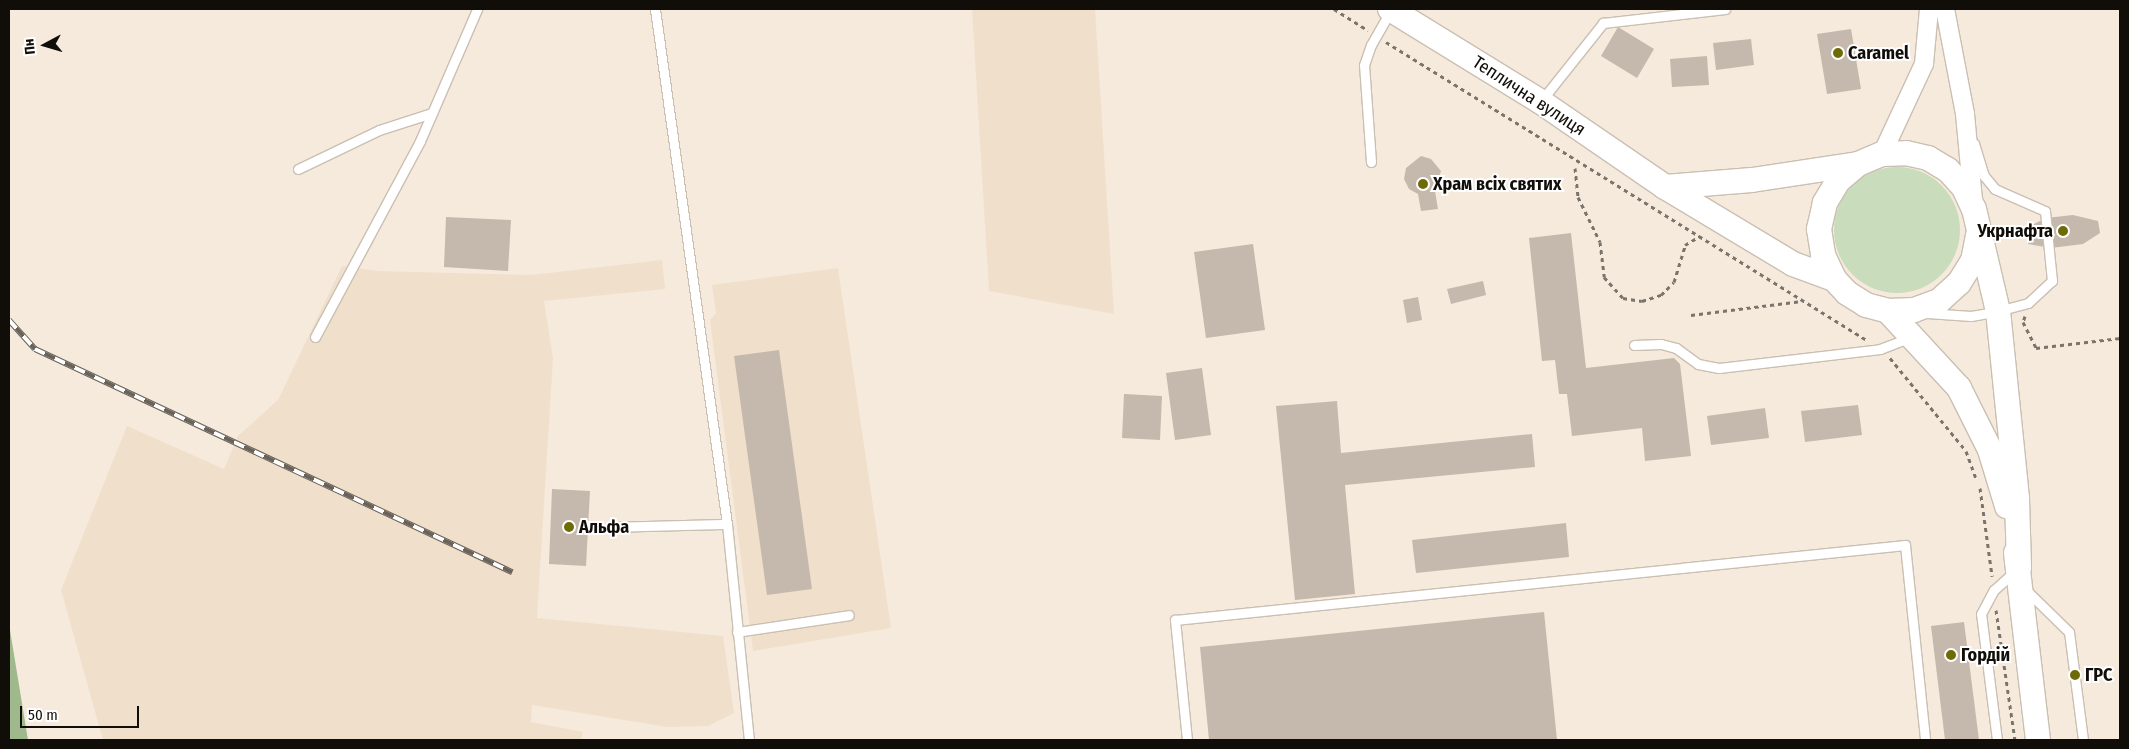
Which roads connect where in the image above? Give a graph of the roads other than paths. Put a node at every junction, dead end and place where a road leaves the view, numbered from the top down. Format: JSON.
{"nodes":[{"id":1,"x":477,"y":9,"type":"edge"},
{"id":2,"x":655,"y":9,"type":"edge"},
{"id":3,"x":1725,"y":9,"type":"edge"},
{"id":4,"x":1929,"y":9,"type":"edge"},
{"id":5,"x":1945,"y":9,"type":"edge"},
{"id":6,"x":1401,"y":12,"type":"edge"},
{"id":7,"x":1541,"y":102,"type":"junction"},
{"id":8,"x":432,"y":114,"type":"junction"},
{"id":9,"x":1965,"y":114,"type":"junction"},
{"id":10,"x":1882,"y":154,"type":"junction"},
{"id":11,"x":1371,"y":162,"type":"dead end"},
{"id":12,"x":1858,"y":164,"type":"junction"},
{"id":13,"x":298,"y":169,"type":"dead end"},
{"id":14,"x":1665,"y":187,"type":"junction"},
{"id":15,"x":1974,"y":209,"type":"junction"},
{"id":16,"x":1978,"y":235,"type":"junction"},
{"id":17,"x":1834,"y":279,"type":"junction"},
{"id":18,"x":1914,"y":310,"type":"junction"},
{"id":19,"x":1888,"y":311,"type":"junction"},
{"id":20,"x":1998,"y":312,"type":"junction"},
{"id":21,"x":1914,"y":336,"type":"junction"},
{"id":22,"x":315,"y":338,"type":"dead end"},
{"id":23,"x":1634,"y":346,"type":"dead end"},
{"id":24,"x":727,"y":524,"type":"junction"},
{"id":25,"x":612,"y":527,"type":"dead end"},
{"id":26,"x":2020,"y":575,"type":"junction"},
{"id":27,"x":849,"y":614,"type":"dead end"},
{"id":28,"x":737,"y":632,"type":"junction"},
{"id":29,"x":749,"y":740,"type":"edge"},
{"id":30,"x":1187,"y":740,"type":"edge"},
{"id":31,"x":1925,"y":740,"type":"edge"},
{"id":32,"x":1997,"y":740,"type":"edge"},
{"id":33,"x":2038,"y":740,"type":"edge"},
{"id":34,"x":2083,"y":740,"type":"edge"}],
"edges":[{"from":1,"to":8,"type":"lane"},
{"from":2,"to":24,"type":"lane"},
{"from":3,"to":7,"type":"lane"},
{"from":4,"to":10,"type":"street"},
{"from":5,"to":9,"type":"street"},
{"from":6,"to":7,"type":"main road","name":"Теплична вулиця"},
{"from":6,"to":11,"type":"lane"},
{"from":7,"to":14,"type":"main road","name":"Теплична вулиця"},
{"from":8,"to":13,"type":"lane"},
{"from":8,"to":22,"type":"lane"},
{"from":9,"to":15,"type":"street"},
{"from":9,"to":20,"type":"lane"},
{"from":10,"to":12,"type":"main road"},
{"from":10,"to":15,"type":"main road"},
{"from":12,"to":14,"type":"main road"},
{"from":12,"to":17,"type":"main road"},
{"from":14,"to":17,"type":"main road","name":"Теплична вулиця"},
{"from":15,"to":16,"type":"main road"},
{"from":16,"to":18,"type":"main road"},
{"from":16,"to":20,"type":"main road"},
{"from":17,"to":19,"type":"main road"},
{"from":18,"to":19,"type":"main road"},
{"from":18,"to":20,"type":"lane"},
{"from":19,"to":21,"type":"main road"},
{"from":20,"to":26,"type":"main road"},
{"from":21,"to":23,"type":"lane"},
{"from":21,"to":26,"type":"main road"},
{"from":24,"to":25,"type":"lane"},
{"from":24,"to":28,"type":"lane"},
{"from":26,"to":32,"type":"lane"},
{"from":26,"to":33,"type":"main road"},
{"from":26,"to":34,"type":"lane"},
{"from":27,"to":28,"type":"lane"},
{"from":28,"to":29,"type":"lane"},
{"from":30,"to":31,"type":"lane"}]}
